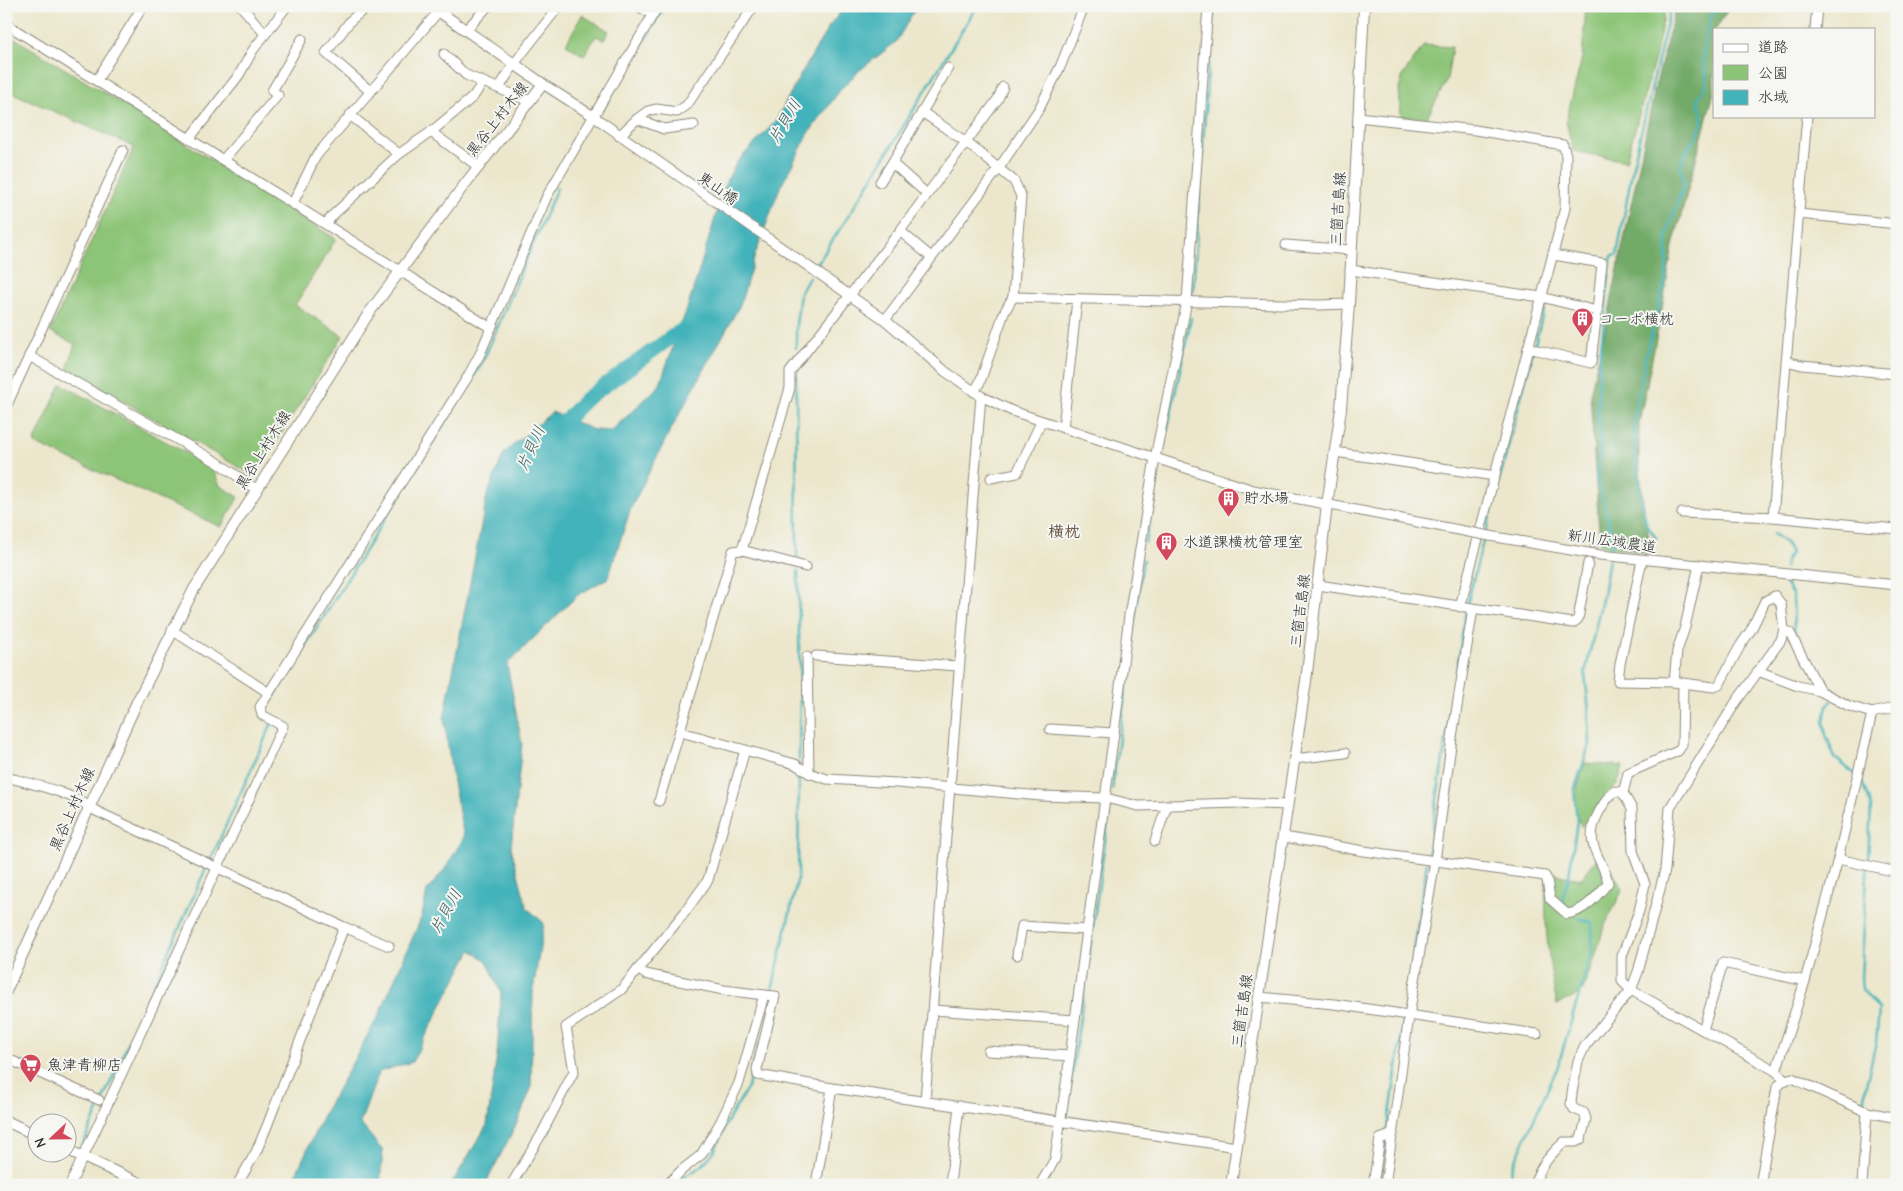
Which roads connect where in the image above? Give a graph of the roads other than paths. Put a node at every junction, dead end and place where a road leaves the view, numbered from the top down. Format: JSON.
{"nodes":[{"id":1,"x":143,"y":6,"type":"edge"},
{"id":2,"x":241,"y":6,"type":"edge"},
{"id":3,"x":287,"y":6,"type":"edge"},
{"id":4,"x":368,"y":6,"type":"edge"},
{"id":5,"x":488,"y":6,"type":"edge"},
{"id":6,"x":559,"y":6,"type":"edge"},
{"id":7,"x":638,"y":6,"type":"edge"},
{"id":8,"x":754,"y":6,"type":"edge"},
{"id":9,"x":1084,"y":6,"type":"edge"},
{"id":10,"x":1208,"y":6,"type":"edge"},
{"id":11,"x":1364,"y":6,"type":"edge"},
{"id":12,"x":1817,"y":6,"type":"edge"},
{"id":13,"x":434,"y":9,"type":"edge"},
{"id":14,"x":655,"y":10,"type":"edge"},
{"id":15,"x":6,"y":24,"type":"edge"},
{"id":16,"x":1815,"y":28,"type":"edge"},
{"id":17,"x":466,"y":30,"type":"junction"},
{"id":18,"x":265,"y":34,"type":"junction"},
{"id":19,"x":302,"y":39,"type":"dead end"},
{"id":20,"x":444,"y":54,"type":"dead end"},
{"id":21,"x":514,"y":64,"type":"junction"},
{"id":22,"x":948,"y":68,"type":"dead end"},
{"id":23,"x":96,"y":80,"type":"junction"},
{"id":24,"x":483,"y":82,"type":"junction"},
{"id":25,"x":543,"y":84,"type":"junction"},
{"id":26,"x":1003,"y":87,"type":"dead end"},
{"id":27,"x":499,"y":88,"type":"junction"},
{"id":28,"x":370,"y":91,"type":"junction"},
{"id":29,"x":529,"y":101,"type":"junction"},
{"id":30,"x":922,"y":112,"type":"junction"},
{"id":31,"x":350,"y":115,"type":"junction"},
{"id":32,"x":593,"y":116,"type":"junction"},
{"id":33,"x":1358,"y":117,"type":"junction"},
{"id":34,"x":1807,"y":118,"type":"edge"},
{"id":35,"x":637,"y":119,"type":"junction"},
{"id":36,"x":694,"y":125,"type":"dead end"},
{"id":37,"x":431,"y":132,"type":"junction"},
{"id":38,"x":619,"y":136,"type":"junction"},
{"id":39,"x":189,"y":138,"type":"junction"},
{"id":40,"x":966,"y":142,"type":"junction"},
{"id":41,"x":124,"y":150,"type":"dead end"},
{"id":42,"x":399,"y":154,"type":"junction"},
{"id":43,"x":223,"y":160,"type":"junction"},
{"id":44,"x":892,"y":164,"type":"junction"},
{"id":45,"x":478,"y":167,"type":"junction"},
{"id":46,"x":999,"y":168,"type":"junction"},
{"id":47,"x":880,"y":182,"type":"dead end"},
{"id":48,"x":927,"y":194,"type":"junction"},
{"id":49,"x":293,"y":203,"type":"junction"},
{"id":50,"x":1799,"y":214,"type":"junction"},
{"id":51,"x":326,"y":224,"type":"junction"},
{"id":52,"x":1897,"y":224,"type":"edge"},
{"id":53,"x":900,"y":231,"type":"junction"},
{"id":54,"x":1286,"y":245,"type":"dead end"},
{"id":55,"x":1351,"y":250,"type":"junction"},
{"id":56,"x":1557,"y":256,"type":"junction"},
{"id":57,"x":931,"y":257,"type":"junction"},
{"id":58,"x":1350,"y":270,"type":"junction"},
{"id":59,"x":400,"y":271,"type":"junction"},
{"id":60,"x":849,"y":296,"type":"junction"},
{"id":61,"x":1013,"y":297,"type":"junction"},
{"id":62,"x":1544,"y":298,"type":"junction"},
{"id":63,"x":1077,"y":300,"type":"junction"},
{"id":64,"x":1187,"y":301,"type":"junction"},
{"id":65,"x":1349,"y":304,"type":"junction"},
{"id":66,"x":1597,"y":311,"type":"junction"},
{"id":67,"x":885,"y":320,"type":"junction"},
{"id":68,"x":491,"y":328,"type":"junction"},
{"id":69,"x":1531,"y":349,"type":"junction"},
{"id":70,"x":29,"y":356,"type":"junction"},
{"id":71,"x":1786,"y":361,"type":"junction"},
{"id":72,"x":1897,"y":374,"type":"edge"},
{"id":73,"x":977,"y":394,"type":"junction"},
{"id":74,"x":6,"y":407,"type":"edge"},
{"id":75,"x":1041,"y":422,"type":"junction"},
{"id":76,"x":1063,"y":428,"type":"junction"},
{"id":77,"x":1335,"y":452,"type":"junction"},
{"id":78,"x":1155,"y":458,"type":"junction"},
{"id":79,"x":1495,"y":476,"type":"junction"},
{"id":80,"x":991,"y":478,"type":"dead end"},
{"id":81,"x":256,"y":489,"type":"junction"},
{"id":82,"x":1326,"y":505,"type":"junction"},
{"id":83,"x":1682,"y":513,"type":"dead end"},
{"id":84,"x":1773,"y":517,"type":"junction"},
{"id":85,"x":1897,"y":529,"type":"edge"},
{"id":86,"x":742,"y":550,"type":"junction"},
{"id":87,"x":1642,"y":560,"type":"junction"},
{"id":88,"x":1588,"y":563,"type":"tunnel mouth"},
{"id":89,"x":1699,"y":565,"type":"junction"},
{"id":90,"x":806,"y":567,"type":"dead end"},
{"id":91,"x":1318,"y":585,"type":"junction"},
{"id":92,"x":1897,"y":585,"type":"edge"},
{"id":93,"x":1460,"y":607,"type":"junction"},
{"id":94,"x":1473,"y":609,"type":"junction"},
{"id":95,"x":172,"y":630,"type":"junction"},
{"id":96,"x":1784,"y":630,"type":"junction"},
{"id":97,"x":958,"y":666,"type":"junction"},
{"id":98,"x":1758,"y":671,"type":"junction"},
{"id":99,"x":1678,"y":683,"type":"junction"},
{"id":100,"x":1820,"y":691,"type":"junction"},
{"id":101,"x":269,"y":693,"type":"junction"},
{"id":102,"x":1897,"y":707,"type":"edge"},
{"id":103,"x":1872,"y":713,"type":"junction"},
{"id":104,"x":1050,"y":729,"type":"dead end"},
{"id":105,"x":680,"y":732,"type":"junction"},
{"id":106,"x":1114,"y":733,"type":"junction"},
{"id":107,"x":745,"y":750,"type":"junction"},
{"id":108,"x":1345,"y":753,"type":"dead end"},
{"id":109,"x":1294,"y":760,"type":"junction"},
{"id":110,"x":810,"y":773,"type":"junction"},
{"id":111,"x":6,"y":777,"type":"edge"},
{"id":112,"x":950,"y":788,"type":"junction"},
{"id":113,"x":1623,"y":793,"type":"junction"},
{"id":114,"x":1106,"y":798,"type":"junction"},
{"id":115,"x":660,"y":801,"type":"dead end"},
{"id":116,"x":1167,"y":805,"type":"junction"},
{"id":117,"x":1287,"y":805,"type":"junction"},
{"id":118,"x":90,"y":807,"type":"junction"},
{"id":119,"x":1284,"y":837,"type":"junction"},
{"id":120,"x":1156,"y":841,"type":"dead end"},
{"id":121,"x":1838,"y":859,"type":"junction"},
{"id":122,"x":1435,"y":860,"type":"junction"},
{"id":123,"x":217,"y":867,"type":"junction"},
{"id":124,"x":1897,"y":872,"type":"edge"},
{"id":125,"x":344,"y":927,"type":"junction"},
{"id":126,"x":1087,"y":930,"type":"junction"},
{"id":127,"x":389,"y":946,"type":"dead end"},
{"id":128,"x":1018,"y":955,"type":"dead end"},
{"id":129,"x":638,"y":969,"type":"junction"},
{"id":130,"x":1804,"y":981,"type":"junction"},
{"id":131,"x":6,"y":990,"type":"edge"},
{"id":132,"x":1631,"y":990,"type":"junction"},
{"id":133,"x":764,"y":994,"type":"junction"},
{"id":134,"x":1258,"y":997,"type":"junction"},
{"id":135,"x":932,"y":1010,"type":"junction"},
{"id":136,"x":1405,"y":1015,"type":"junction"},
{"id":137,"x":1075,"y":1020,"type":"junction"},
{"id":138,"x":1703,"y":1030,"type":"junction"},
{"id":139,"x":1537,"y":1034,"type":"dead end"},
{"id":140,"x":988,"y":1051,"type":"dead end"},
{"id":141,"x":1070,"y":1056,"type":"junction"},
{"id":142,"x":6,"y":1058,"type":"edge"},
{"id":143,"x":1776,"y":1072,"type":"junction"},
{"id":144,"x":1785,"y":1080,"type":"junction"},
{"id":145,"x":832,"y":1088,"type":"junction"},
{"id":146,"x":99,"y":1100,"type":"dead end"},
{"id":147,"x":926,"y":1101,"type":"junction"},
{"id":148,"x":960,"y":1106,"type":"junction"},
{"id":149,"x":1867,"y":1112,"type":"junction"},
{"id":150,"x":1897,"y":1118,"type":"edge"},
{"id":151,"x":6,"y":1121,"type":"edge"},
{"id":152,"x":1062,"y":1121,"type":"junction"},
{"id":153,"x":28,"y":1131,"type":"edge"},
{"id":154,"x":1393,"y":1134,"type":"junction"},
{"id":155,"x":1237,"y":1147,"type":"junction"},
{"id":156,"x":78,"y":1155,"type":"edge"},
{"id":157,"x":83,"y":1157,"type":"junction"},
{"id":158,"x":70,"y":1185,"type":"edge"},
{"id":159,"x":144,"y":1185,"type":"edge"},
{"id":160,"x":237,"y":1185,"type":"edge"},
{"id":161,"x":511,"y":1185,"type":"edge"},
{"id":162,"x":667,"y":1185,"type":"edge"},
{"id":163,"x":816,"y":1185,"type":"edge"},
{"id":164,"x":950,"y":1185,"type":"edge"},
{"id":165,"x":1040,"y":1185,"type":"edge"},
{"id":166,"x":1231,"y":1185,"type":"edge"},
{"id":167,"x":1373,"y":1185,"type":"edge"},
{"id":168,"x":1385,"y":1185,"type":"edge"},
{"id":169,"x":1534,"y":1185,"type":"edge"},
{"id":170,"x":1760,"y":1185,"type":"edge"},
{"id":171,"x":1862,"y":1185,"type":"edge"}],
"edges":[{"from":1,"to":23,"type":"street"},
{"from":2,"to":18,"type":"street"},
{"from":3,"to":18,"type":"street"},
{"from":4,"to":28,"type":"street"},
{"from":5,"to":17,"type":"street"},
{"from":6,"to":21,"type":"street"},
{"from":7,"to":14,"type":"street"},
{"from":8,"to":35,"type":"street"},
{"from":9,"to":46,"type":"street"},
{"from":10,"to":64,"type":"street"},
{"from":11,"to":33,"type":"main road","name":"三箇吉島線"},
{"from":12,"to":16,"type":"street"},
{"from":13,"to":17,"type":"main road","name":"黒谷上村木線"},
{"from":13,"to":28,"type":"street"},
{"from":14,"to":32,"type":"street"},
{"from":15,"to":23,"type":"street"},
{"from":17,"to":21,"type":"main road","name":"黒谷上村木線"},
{"from":18,"to":39,"type":"street"},
{"from":19,"to":43,"type":"street"},
{"from":20,"to":24,"type":"street"},
{"from":21,"to":25,"type":"main road","name":"黒谷上村木線"},
{"from":21,"to":27,"type":"street"},
{"from":22,"to":30,"type":"street"},
{"from":23,"to":39,"type":"street"},
{"from":24,"to":27,"type":"street"},
{"from":24,"to":37,"type":"street"},
{"from":25,"to":29,"type":"main road","name":"黒谷上村木線"},
{"from":25,"to":32,"type":"street","name":"東山橋"},
{"from":26,"to":40,"type":"street"},
{"from":27,"to":29,"type":"street"},
{"from":28,"to":31,"type":"street"},
{"from":29,"to":45,"type":"main road","name":"黒谷上村木線"},
{"from":30,"to":40,"type":"street"},
{"from":30,"to":44,"type":"street"},
{"from":31,"to":42,"type":"street"},
{"from":31,"to":49,"type":"street"},
{"from":32,"to":38,"type":"street","name":"東山橋"},
{"from":32,"to":68,"type":"street"},
{"from":33,"to":55,"type":"main road","name":"三箇吉島線"},
{"from":33,"to":56,"type":"street"},
{"from":34,"to":50,"type":"street"},
{"from":35,"to":36,"type":"street"},
{"from":35,"to":38,"type":"street"},
{"from":37,"to":42,"type":"street"},
{"from":37,"to":45,"type":"street"},
{"from":38,"to":60,"type":"street","name":"東山橋"},
{"from":39,"to":43,"type":"street"},
{"from":40,"to":46,"type":"street"},
{"from":40,"to":48,"type":"street"},
{"from":41,"to":70,"type":"street"},
{"from":42,"to":51,"type":"street"},
{"from":43,"to":49,"type":"street"},
{"from":44,"to":47,"type":"street"},
{"from":44,"to":48,"type":"street"},
{"from":45,"to":59,"type":"main road","name":"黒谷上村木線"},
{"from":46,"to":57,"type":"street"},
{"from":46,"to":61,"type":"street"},
{"from":48,"to":53,"type":"street"},
{"from":49,"to":51,"type":"street"},
{"from":50,"to":52,"type":"street"},
{"from":50,"to":71,"type":"street"},
{"from":51,"to":59,"type":"street"},
{"from":53,"to":57,"type":"street"},
{"from":53,"to":60,"type":"street"},
{"from":54,"to":55,"type":"street"},
{"from":55,"to":58,"type":"main road","name":"三箇吉島線"},
{"from":56,"to":62,"type":"street"},
{"from":56,"to":66,"type":"street"},
{"from":57,"to":67,"type":"street"},
{"from":58,"to":62,"type":"street"},
{"from":58,"to":65,"type":"main road","name":"三箇吉島線"},
{"from":59,"to":68,"type":"street"},
{"from":59,"to":81,"type":"main road","name":"黒谷上村木線"},
{"from":60,"to":67,"type":"street","name":"東山橋"},
{"from":60,"to":86,"type":"street"},
{"from":61,"to":63,"type":"street"},
{"from":61,"to":73,"type":"street"},
{"from":62,"to":66,"type":"street"},
{"from":62,"to":69,"type":"street"},
{"from":63,"to":64,"type":"street"},
{"from":63,"to":76,"type":"street"},
{"from":64,"to":65,"type":"street"},
{"from":64,"to":78,"type":"street"},
{"from":65,"to":77,"type":"main road","name":"三箇吉島線"},
{"from":66,"to":69,"type":"street"},
{"from":67,"to":73,"type":"street","name":"東山橋"},
{"from":68,"to":101,"type":"street"},
{"from":69,"to":79,"type":"street"},
{"from":70,"to":74,"type":"street"},
{"from":70,"to":81,"type":"street"},
{"from":71,"to":72,"type":"street"},
{"from":71,"to":84,"type":"street"},
{"from":73,"to":75,"type":"street","name":"東山橋"},
{"from":73,"to":97,"type":"street"},
{"from":75,"to":76,"type":"street","name":"新川広域農道"},
{"from":75,"to":80,"type":"street"},
{"from":76,"to":78,"type":"street","name":"新川広域農道"},
{"from":77,"to":79,"type":"street"},
{"from":77,"to":82,"type":"main road","name":"三箇吉島線"},
{"from":78,"to":82,"type":"street","name":"新川広域農道"},
{"from":78,"to":106,"type":"street"},
{"from":79,"to":93,"type":"street"},
{"from":81,"to":95,"type":"main road","name":"黒谷上村木線"},
{"from":82,"to":87,"type":"street","name":"新川広域農道","bridge":true},
{"from":82,"to":91,"type":"main road","name":"三箇吉島線"},
{"from":83,"to":84,"type":"street"},
{"from":84,"to":85,"type":"street"},
{"from":86,"to":90,"type":"street"},
{"from":86,"to":105,"type":"street"},
{"from":87,"to":89,"type":"street","name":"新川広域農道"},
{"from":87,"to":99,"type":"street"},
{"from":88,"to":94,"type":"street"},
{"from":89,"to":92,"type":"street","name":"新川広域農道"},
{"from":89,"to":99,"type":"street"},
{"from":91,"to":93,"type":"street"},
{"from":91,"to":109,"type":"main road","name":"三箇吉島線"},
{"from":93,"to":94,"type":"street"},
{"from":94,"to":122,"type":"street"},
{"from":95,"to":101,"type":"street"},
{"from":95,"to":118,"type":"main road","name":"黒谷上村木線"},
{"from":96,"to":98,"type":"street"},
{"from":96,"to":99,"type":"street"},
{"from":96,"to":100,"type":"street"},
{"from":97,"to":110,"type":"street"},
{"from":97,"to":112,"type":"street"},
{"from":98,"to":100,"type":"street"},
{"from":98,"to":132,"type":"street"},
{"from":99,"to":113,"type":"street"},
{"from":100,"to":103,"type":"street"},
{"from":101,"to":123,"type":"street"},
{"from":102,"to":103,"type":"street"},
{"from":103,"to":121,"type":"street"},
{"from":104,"to":106,"type":"street"},
{"from":105,"to":107,"type":"street"},
{"from":105,"to":115,"type":"street"},
{"from":106,"to":114,"type":"street"},
{"from":107,"to":110,"type":"street"},
{"from":107,"to":129,"type":"street"},
{"from":108,"to":109,"type":"street"},
{"from":109,"to":117,"type":"main road","name":"三箇吉島線"},
{"from":110,"to":112,"type":"street"},
{"from":111,"to":118,"type":"street"},
{"from":112,"to":114,"type":"street"},
{"from":112,"to":135,"type":"street"},
{"from":113,"to":122,"type":"street"},
{"from":113,"to":132,"type":"street"},
{"from":114,"to":116,"type":"street"},
{"from":114,"to":126,"type":"street"},
{"from":116,"to":117,"type":"street"},
{"from":116,"to":120,"type":"street"},
{"from":117,"to":119,"type":"main road","name":"三箇吉島線"},
{"from":118,"to":123,"type":"street"},
{"from":118,"to":131,"type":"main road","name":"黒谷上村木線"},
{"from":119,"to":122,"type":"street"},
{"from":119,"to":134,"type":"main road","name":"三箇吉島線"},
{"from":121,"to":124,"type":"street"},
{"from":121,"to":130,"type":"street"},
{"from":122,"to":136,"type":"street"},
{"from":123,"to":125,"type":"street"},
{"from":123,"to":157,"type":"street"},
{"from":125,"to":127,"type":"street"},
{"from":125,"to":160,"type":"street"},
{"from":126,"to":128,"type":"street"},
{"from":126,"to":137,"type":"street"},
{"from":129,"to":133,"type":"street"},
{"from":129,"to":161,"type":"street"},
{"from":130,"to":138,"type":"street"},
{"from":130,"to":143,"type":"street"},
{"from":132,"to":138,"type":"street"},
{"from":132,"to":169,"type":"street"},
{"from":133,"to":145,"type":"street"},
{"from":133,"to":162,"type":"street"},
{"from":134,"to":136,"type":"street"},
{"from":134,"to":155,"type":"main road","name":"三箇吉島線"},
{"from":135,"to":137,"type":"street"},
{"from":135,"to":147,"type":"street"},
{"from":136,"to":139,"type":"street"},
{"from":136,"to":154,"type":"street"},
{"from":137,"to":141,"type":"street"},
{"from":138,"to":143,"type":"street"},
{"from":140,"to":141,"type":"street"},
{"from":141,"to":152,"type":"street"},
{"from":142,"to":146,"type":"street"},
{"from":143,"to":144,"type":"street"},
{"from":144,"to":149,"type":"street"},
{"from":144,"to":170,"type":"street"},
{"from":145,"to":147,"type":"street"},
{"from":145,"to":163,"type":"street"},
{"from":147,"to":148,"type":"street"},
{"from":148,"to":152,"type":"street"},
{"from":148,"to":164,"type":"street"},
{"from":149,"to":150,"type":"street"},
{"from":149,"to":171,"type":"street"},
{"from":151,"to":153,"type":"main road"},
{"from":152,"to":155,"type":"street"},
{"from":152,"to":165,"type":"street"},
{"from":154,"to":167,"type":"street"},
{"from":154,"to":168,"type":"street"},
{"from":155,"to":166,"type":"main road","name":"三箇吉島線"},
{"from":156,"to":157,"type":"main road"},
{"from":157,"to":158,"type":"street"},
{"from":157,"to":159,"type":"main road"}]}
